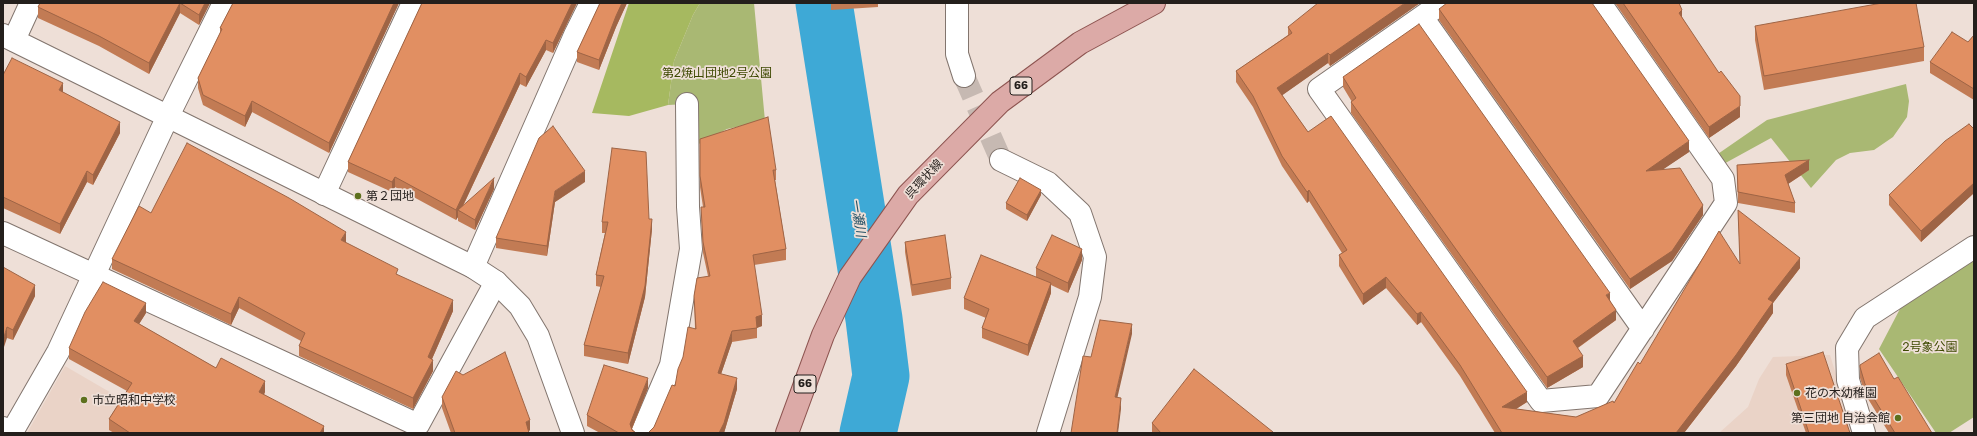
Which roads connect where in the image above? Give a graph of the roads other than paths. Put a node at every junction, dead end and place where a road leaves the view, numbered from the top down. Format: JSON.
{"nodes":[{"id":1,"x":31,"y":3,"type":"edge"},
{"id":2,"x":224,"y":3,"type":"edge"},
{"id":3,"x":413,"y":3,"type":"edge"},
{"id":4,"x":591,"y":3,"type":"edge"},
{"id":5,"x":957,"y":3,"type":"edge"},
{"id":6,"x":1154,"y":3,"type":"edge"},
{"id":7,"x":1442,"y":3,"type":"edge"},
{"id":8,"x":1600,"y":3,"type":"edge"},
{"id":9,"x":1422,"y":17,"type":"junction"},
{"id":10,"x":8,"y":38,"type":"edge"},
{"id":11,"x":964,"y":76,"type":"tunnel mouth"},
{"id":12,"x":687,"y":104,"type":"dead end"},
{"id":13,"x":168,"y":116,"type":"junction"},
{"id":14,"x":1001,"y":160,"type":"tunnel mouth"},
{"id":15,"x":324,"y":194,"type":"junction"},
{"id":16,"x":3,"y":233,"type":"edge"},
{"id":17,"x":1974,"y":247,"type":"edge"},
{"id":18,"x":473,"y":267,"type":"junction"},
{"id":19,"x":94,"y":275,"type":"junction"},
{"id":20,"x":496,"y":282,"type":"junction"},
{"id":21,"x":1643,"y":329,"type":"junction"},
{"id":22,"x":3,"y":428,"type":"edge"},
{"id":23,"x":573,"y":433,"type":"edge"},
{"id":24,"x":642,"y":433,"type":"edge"},
{"id":25,"x":786,"y":433,"type":"edge"},
{"id":26,"x":1048,"y":433,"type":"edge"},
{"id":27,"x":1864,"y":433,"type":"edge"}],
"edges":[{"from":1,"to":10,"type":"street"},
{"from":2,"to":13,"type":"street"},
{"from":3,"to":15,"type":"street"},
{"from":4,"to":18,"type":"street"},
{"from":5,"to":11,"type":"street"},
{"from":6,"to":25,"type":"main road","name":"呉環状線","number":"66"},
{"from":7,"to":9,"type":"street"},
{"from":8,"to":21,"type":"street"},
{"from":9,"to":21,"type":"street"},
{"from":9,"to":21,"type":"street"},
{"from":10,"to":13,"type":"street"},
{"from":12,"to":24,"type":"street"},
{"from":13,"to":15,"type":"street"},
{"from":13,"to":19,"type":"street"},
{"from":14,"to":26,"type":"street"},
{"from":15,"to":18,"type":"street"},
{"from":16,"to":19,"type":"street"},
{"from":17,"to":27,"type":"street"},
{"from":18,"to":20,"type":"street"},
{"from":19,"to":20,"type":"street"},
{"from":19,"to":22,"type":"street"},
{"from":20,"to":23,"type":"street"}]}
